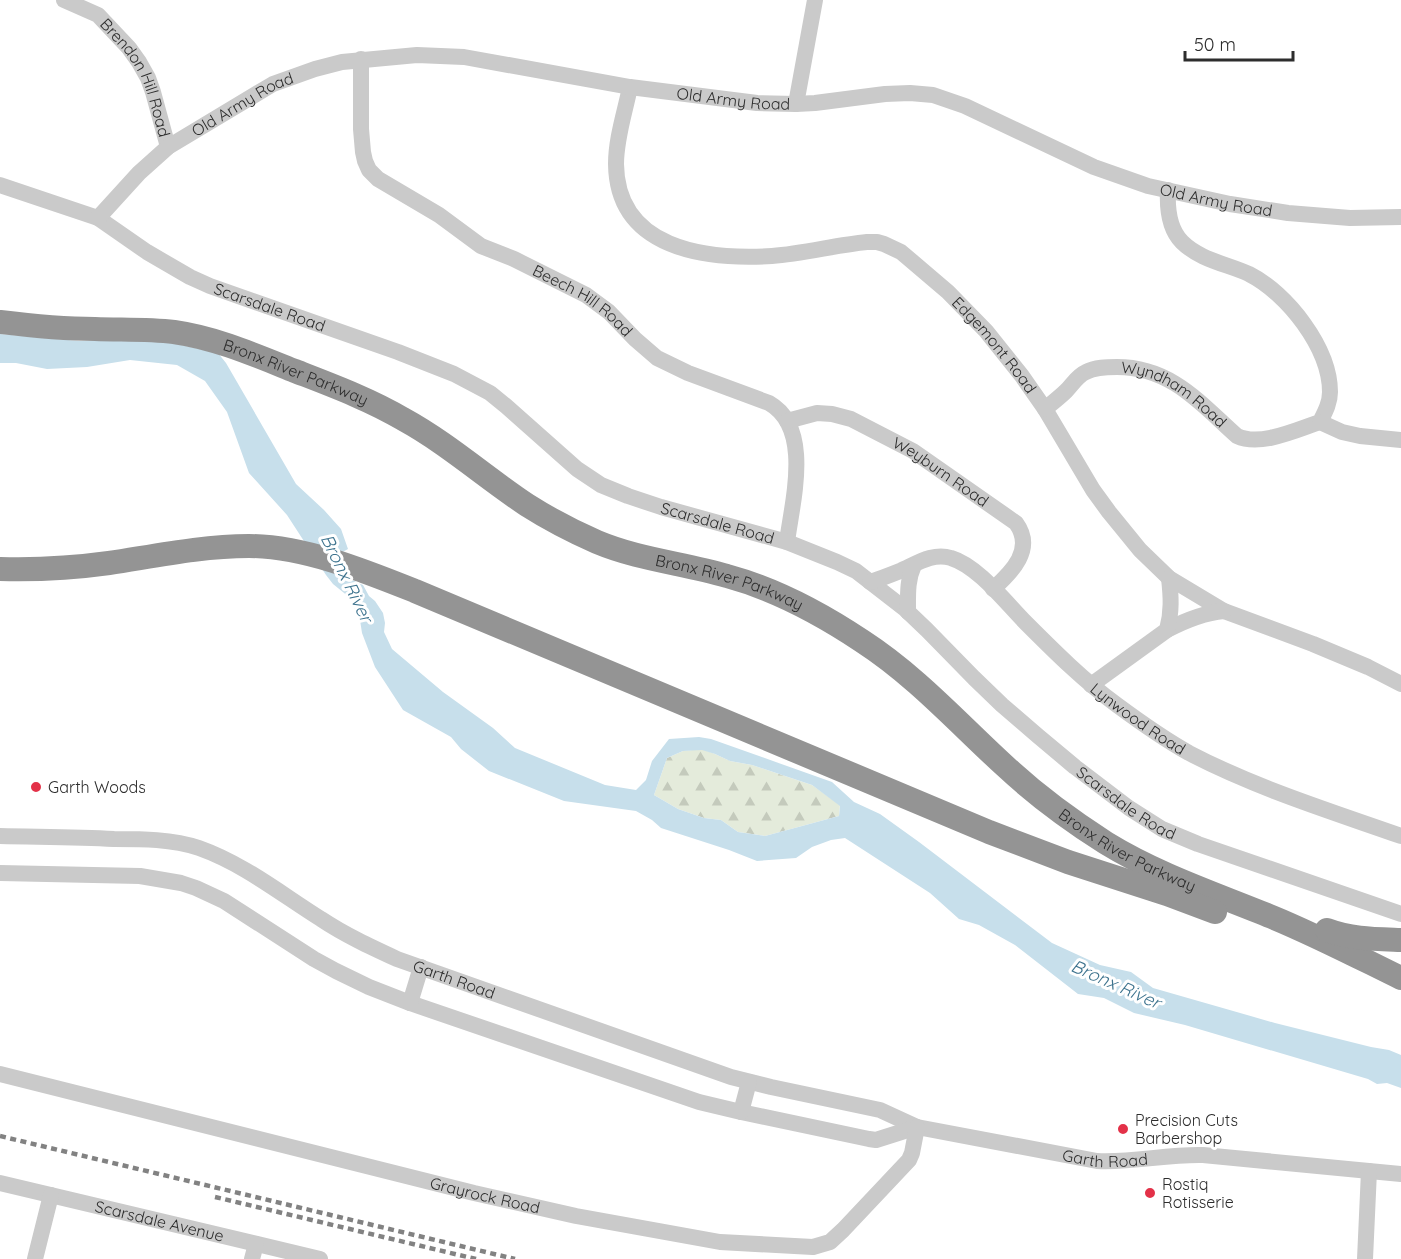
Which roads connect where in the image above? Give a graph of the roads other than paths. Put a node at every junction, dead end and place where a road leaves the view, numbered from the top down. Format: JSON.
{"nodes":[{"id":1,"x":63,"y":0,"type":"edge"},
{"id":2,"x":815,"y":0,"type":"edge"},
{"id":3,"x":361,"y":59,"type":"junction"},
{"id":4,"x":630,"y":87,"type":"junction"},
{"id":5,"x":796,"y":104,"type":"junction"},
{"id":6,"x":168,"y":147,"type":"junction"},
{"id":7,"x":0,"y":185,"type":"edge"},
{"id":8,"x":1168,"y":190,"type":"junction"},
{"id":9,"x":1401,"y":217,"type":"edge"},
{"id":10,"x":98,"y":218,"type":"junction"},
{"id":11,"x":0,"y":322,"type":"edge"},
{"id":12,"x":1045,"y":409,"type":"junction"},
{"id":13,"x":787,"y":421,"type":"junction"},
{"id":14,"x":1320,"y":422,"type":"junction"},
{"id":15,"x":1401,"y":440,"type":"edge"},
{"id":16,"x":787,"y":542,"type":"junction"},
{"id":17,"x":914,"y":565,"type":"junction"},
{"id":18,"x":0,"y":570,"type":"edge"},
{"id":19,"x":1169,"y":578,"type":"junction"},
{"id":20,"x":870,"y":582,"type":"junction"},
{"id":21,"x":993,"y":589,"type":"junction"},
{"id":22,"x":1224,"y":611,"type":"junction"},
{"id":23,"x":908,"y":612,"type":"junction"},
{"id":24,"x":1167,"y":630,"type":"junction"},
{"id":25,"x":1401,"y":684,"type":"edge"},
{"id":26,"x":1091,"y":685,"type":"junction"},
{"id":27,"x":0,"y":836,"type":"edge"},
{"id":28,"x":1401,"y":836,"type":"edge"},
{"id":29,"x":0,"y":873,"type":"edge"},
{"id":30,"x":1228,"y":899,"type":"junction"},
{"id":31,"x":1401,"y":914,"type":"edge"},
{"id":32,"x":1401,"y":940,"type":"edge"},
{"id":33,"x":421,"y":967,"type":"junction"},
{"id":34,"x":1401,"y":978,"type":"edge"},
{"id":35,"x":1401,"y":994,"type":"edge"},
{"id":36,"x":410,"y":1003,"type":"junction"},
{"id":37,"x":0,"y":1074,"type":"edge"},
{"id":38,"x":749,"y":1082,"type":"junction"},
{"id":39,"x":741,"y":1112,"type":"junction"},
{"id":40,"x":917,"y":1127,"type":"junction"},
{"id":41,"x":1369,"y":1171,"type":"junction"},
{"id":42,"x":1401,"y":1174,"type":"edge"},
{"id":43,"x":0,"y":1183,"type":"edge"},
{"id":44,"x":51,"y":1195,"type":"junction"},
{"id":45,"x":254,"y":1251,"type":"edge"},
{"id":46,"x":35,"y":1259,"type":"edge"},
{"id":47,"x":320,"y":1259,"type":"edge"},
{"id":48,"x":1365,"y":1259,"type":"edge"}],
"edges":[{"from":1,"to":6,"type":"street","name":"Brendon Hill Road"},
{"from":2,"to":5,"type":"street"},
{"from":3,"to":4,"type":"street","name":"Old Army Road"},
{"from":3,"to":6,"type":"street","name":"Old Army Road"},
{"from":3,"to":13,"type":"street","name":"Beech Hill Road"},
{"from":4,"to":5,"type":"street","name":"Old Army Road"},
{"from":4,"to":12,"type":"street","name":"Edgemont Road"},
{"from":5,"to":8,"type":"street","name":"Old Army Road"},
{"from":6,"to":10,"type":"street","name":"Old Army Road"},
{"from":7,"to":10,"type":"street","name":"Scarsdale Road"},
{"from":8,"to":9,"type":"street","name":"Old Army Road"},
{"from":8,"to":14,"type":"street"},
{"from":10,"to":16,"type":"street","name":"Scarsdale Road"},
{"from":11,"to":30,"type":"highway","name":"Bronx River Parkway"},
{"from":12,"to":14,"type":"street","name":"Wyndham Road"},
{"from":12,"to":19,"type":"street","name":"Edgemont Road"},
{"from":13,"to":16,"type":"street"},
{"from":13,"to":21,"type":"street","name":"Weyburn Road"},
{"from":14,"to":15,"type":"street"},
{"from":16,"to":20,"type":"street","name":"Scarsdale Road"},
{"from":17,"to":20,"type":"street","name":"Lynwood Road"},
{"from":17,"to":21,"type":"street","name":"Lynwood Road"},
{"from":17,"to":23,"type":"street"},
{"from":18,"to":35,"type":"highway","name":"Bronx River Parkway"},
{"from":19,"to":22,"type":"street","name":"Edgemont Road"},
{"from":19,"to":24,"type":"street"},
{"from":20,"to":23,"type":"street","name":"Scarsdale Road"},
{"from":21,"to":26,"type":"street","name":"Lynwood Road"},
{"from":22,"to":24,"type":"street"},
{"from":22,"to":25,"type":"street","name":"Edgemont Road"},
{"from":23,"to":31,"type":"street","name":"Scarsdale Road"},
{"from":24,"to":26,"type":"street"},
{"from":26,"to":28,"type":"street","name":"Lynwood Road"},
{"from":27,"to":33,"type":"street","name":"Garth Road"},
{"from":29,"to":36,"type":"street","name":"Garth Road"},
{"from":30,"to":32,"type":"highway"},
{"from":30,"to":34,"type":"highway","name":"Bronx River Parkway"},
{"from":33,"to":36,"type":"street"},
{"from":33,"to":38,"type":"street","name":"Garth Road"},
{"from":36,"to":39,"type":"street","name":"Garth Road"},
{"from":37,"to":40,"type":"street","name":"Grayrock Road"},
{"from":38,"to":39,"type":"street"},
{"from":38,"to":40,"type":"street","name":"Garth Road"},
{"from":39,"to":40,"type":"street","name":"Garth Road"},
{"from":40,"to":41,"type":"street","name":"Garth Road"},
{"from":41,"to":42,"type":"street","name":"Garth Road"},
{"from":41,"to":48,"type":"street"},
{"from":43,"to":44,"type":"street","name":"Scarsdale Avenue"},
{"from":44,"to":45,"type":"street","name":"Scarsdale Avenue"},
{"from":44,"to":46,"type":"street"},
{"from":45,"to":47,"type":"street","name":"Scarsdale Avenue"}]}
